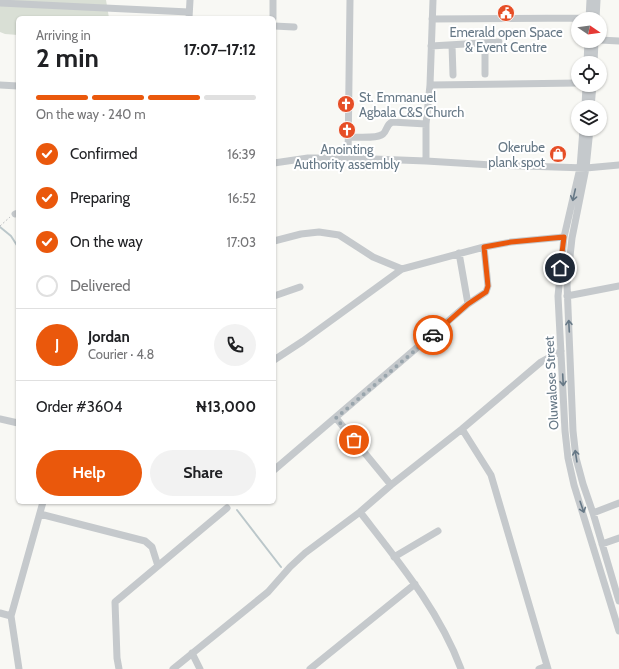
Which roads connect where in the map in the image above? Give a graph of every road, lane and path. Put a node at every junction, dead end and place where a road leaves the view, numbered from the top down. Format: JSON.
{"nodes":[{"id":1,"x":190,"y":0,"type":"edge"},
{"id":2,"x":273,"y":0,"type":"edge"},
{"id":3,"x":350,"y":0,"type":"edge"},
{"id":4,"x":433,"y":0,"type":"edge"},
{"id":5,"x":590,"y":0,"type":"edge"},
{"id":6,"x":597,"y":0,"type":"edge"},
{"id":7,"x":0,"y":3,"type":"edge"},
{"id":8,"x":591,"y":12,"type":"edge"},
{"id":9,"x":594,"y":12,"type":"edge"},
{"id":10,"x":189,"y":15,"type":"edge"},
{"id":11,"x":273,"y":16,"type":"edge"},
{"id":12,"x":432,"y":19,"type":"junction"},
{"id":13,"x":571,"y":19,"type":"edge"},
{"id":14,"x":276,"y":26,"type":"edge"},
{"id":15,"x":294,"y":27,"type":"dead end"},
{"id":16,"x":607,"y":40,"type":"edge"},
{"id":17,"x":619,"y":41,"type":"edge"},
{"id":18,"x":499,"y":42,"type":"dead end"},
{"id":19,"x":486,"y":43,"type":"junction"},
{"id":20,"x":452,"y":45,"type":"junction"},
{"id":21,"x":431,"y":46,"type":"junction"},
{"id":22,"x":485,"y":74,"type":"dead end"},
{"id":23,"x":453,"y":75,"type":"dead end"},
{"id":24,"x":571,"y":83,"type":"edge"},
{"id":25,"x":0,"y":85,"type":"edge"},
{"id":26,"x":430,"y":85,"type":"junction"},
{"id":27,"x":16,"y":86,"type":"edge"},
{"id":28,"x":426,"y":124,"type":"junction"},
{"id":29,"x":583,"y":136,"type":"edge"},
{"id":30,"x":589,"y":136,"type":"edge"},
{"id":31,"x":348,"y":137,"type":"junction"},
{"id":32,"x":348,"y":158,"type":"junction"},
{"id":33,"x":426,"y":161,"type":"junction"},
{"id":34,"x":276,"y":163,"type":"edge"},
{"id":35,"x":619,"y":165,"type":"edge"},
{"id":36,"x":583,"y":168,"type":"junction"},
{"id":37,"x":16,"y":214,"type":"edge"},
{"id":38,"x":0,"y":225,"type":"edge"},
{"id":39,"x":564,"y":237,"type":"junction"},
{"id":40,"x":276,"y":240,"type":"edge"},
{"id":41,"x":484,"y":247,"type":"junction"},
{"id":42,"x":459,"y":253,"type":"junction"},
{"id":43,"x":402,"y":269,"type":"junction"},
{"id":44,"x":619,"y":286,"type":"edge"},
{"id":45,"x":300,"y":287,"type":"dead end"},
{"id":46,"x":276,"y":295,"type":"edge"},
{"id":47,"x":567,"y":296,"type":"junction"},
{"id":48,"x":468,"y":304,"type":"junction"},
{"id":49,"x":561,"y":352,"type":"junction"},
{"id":50,"x":276,"y":359,"type":"edge"},
{"id":51,"x":336,"y":418,"type":"junction"},
{"id":52,"x":0,"y":419,"type":"edge"},
{"id":53,"x":16,"y":423,"type":"edge"},
{"id":54,"x":462,"y":430,"type":"junction"},
{"id":55,"x":276,"y":468,"type":"edge"},
{"id":56,"x":392,"y":485,"type":"junction"},
{"id":57,"x":619,"y":503,"type":"edge"},
{"id":58,"x":42,"y":504,"type":"edge"},
{"id":59,"x":227,"y":508,"type":"dead end"},
{"id":60,"x":360,"y":512,"type":"junction"},
{"id":61,"x":593,"y":513,"type":"junction"},
{"id":62,"x":40,"y":514,"type":"junction"},
{"id":63,"x":438,"y":531,"type":"dead end"},
{"id":64,"x":619,"y":538,"type":"edge"},
{"id":65,"x":602,"y":544,"type":"junction"},
{"id":66,"x":394,"y":556,"type":"junction"},
{"id":67,"x":158,"y":566,"type":"junction"},
{"id":68,"x":610,"y":573,"type":"junction"},
{"id":69,"x":602,"y":575,"type":"junction"},
{"id":70,"x":415,"y":584,"type":"junction"},
{"id":71,"x":618,"y":598,"type":"edge"},
{"id":72,"x":0,"y":613,"type":"edge"},
{"id":73,"x":11,"y":616,"type":"junction"},
{"id":74,"x":619,"y":630,"type":"edge"},
{"id":75,"x":192,"y":653,"type":"junction"},
{"id":76,"x":547,"y":667,"type":"edge"},
{"id":77,"x":20,"y":669,"type":"edge"},
{"id":78,"x":119,"y":669,"type":"edge"},
{"id":79,"x":173,"y":669,"type":"edge"},
{"id":80,"x":200,"y":669,"type":"edge"},
{"id":81,"x":310,"y":669,"type":"edge"},
{"id":82,"x":461,"y":669,"type":"edge"},
{"id":83,"x":539,"y":669,"type":"edge"}],
"edges":[{"from":1,"to":10,"type":"street"},
{"from":2,"to":11,"type":"street"},
{"from":3,"to":31,"type":"street"},
{"from":4,"to":12,"type":"street"},
{"from":5,"to":8,"type":"street"},
{"from":6,"to":9,"type":"street"},
{"from":7,"to":10,"type":"street"},
{"from":12,"to":13,"type":"street"},
{"from":12,"to":21,"type":"street"},
{"from":14,"to":15,"type":"street"},
{"from":16,"to":17,"type":"street"},
{"from":18,"to":19,"type":"street"},
{"from":19,"to":20,"type":"street"},
{"from":19,"to":22,"type":"street"},
{"from":20,"to":21,"type":"street"},
{"from":20,"to":23,"type":"street"},
{"from":21,"to":26,"type":"street"},
{"from":24,"to":26,"type":"street"},
{"from":25,"to":27,"type":"street"},
{"from":26,"to":28,"type":"street"},
{"from":28,"to":31,"type":"street"},
{"from":28,"to":33,"type":"street"},
{"from":29,"to":36,"type":"street","name":"Oluwalose Street"},
{"from":30,"to":36,"type":"street","name":"Oluwalose Street"},
{"from":31,"to":32,"type":"street"},
{"from":32,"to":33,"type":"street"},
{"from":32,"to":34,"type":"street"},
{"from":33,"to":36,"type":"street"},
{"from":35,"to":36,"type":"street"},
{"from":36,"to":39,"type":"street","name":"Oluwalose Street","one_way":true},
{"from":36,"to":47,"type":"street","name":"Oluwalose Street"},
{"from":37,"to":38,"type":"path"},
{"from":39,"to":41,"type":"street"},
{"from":39,"to":49,"type":"street","name":"Oluwalose Street"},
{"from":40,"to":43,"type":"street"},
{"from":41,"to":42,"type":"street"},
{"from":41,"to":48,"type":"street"},
{"from":42,"to":43,"type":"street"},
{"from":42,"to":48,"type":"street"},
{"from":43,"to":50,"type":"street"},
{"from":44,"to":47,"type":"street"},
{"from":45,"to":46,"type":"street"},
{"from":61,"to":47,"type":"street","name":"Oluwalose Street","one_way":true},
{"from":48,"to":51,"type":"street"},
{"from":49,"to":54,"type":"street"},
{"from":49,"to":69,"type":"street","name":"Oluwalose Street","one_way":true},
{"from":51,"to":55,"type":"street"},
{"from":51,"to":56,"type":"street"},
{"from":52,"to":53,"type":"street"},
{"from":54,"to":56,"type":"street"},
{"from":54,"to":76,"type":"street"},
{"from":56,"to":60,"type":"street"},
{"from":57,"to":61,"type":"street"},
{"from":58,"to":62,"type":"street"},
{"from":59,"to":67,"type":"street"},
{"from":60,"to":66,"type":"street"},
{"from":60,"to":75,"type":"street"},
{"from":61,"to":65,"type":"street","name":"Oluwalose Street"},
{"from":62,"to":67,"type":"street"},
{"from":62,"to":73,"type":"street"},
{"from":63,"to":66,"type":"street"},
{"from":64,"to":65,"type":"street"},
{"from":65,"to":68,"type":"street","name":"Oluwalose Street"},
{"from":66,"to":70,"type":"street"},
{"from":67,"to":78,"type":"street"},
{"from":68,"to":69,"type":"street"},
{"from":68,"to":71,"type":"street","name":"Oluwalose Street"},
{"from":69,"to":74,"type":"street","name":"Oluwalose Street"},
{"from":70,"to":81,"type":"street"},
{"from":70,"to":82,"type":"street"},
{"from":72,"to":73,"type":"street"},
{"from":73,"to":77,"type":"street"},
{"from":75,"to":79,"type":"street"},
{"from":75,"to":80,"type":"street"},
{"from":76,"to":83,"type":"street"}]}
